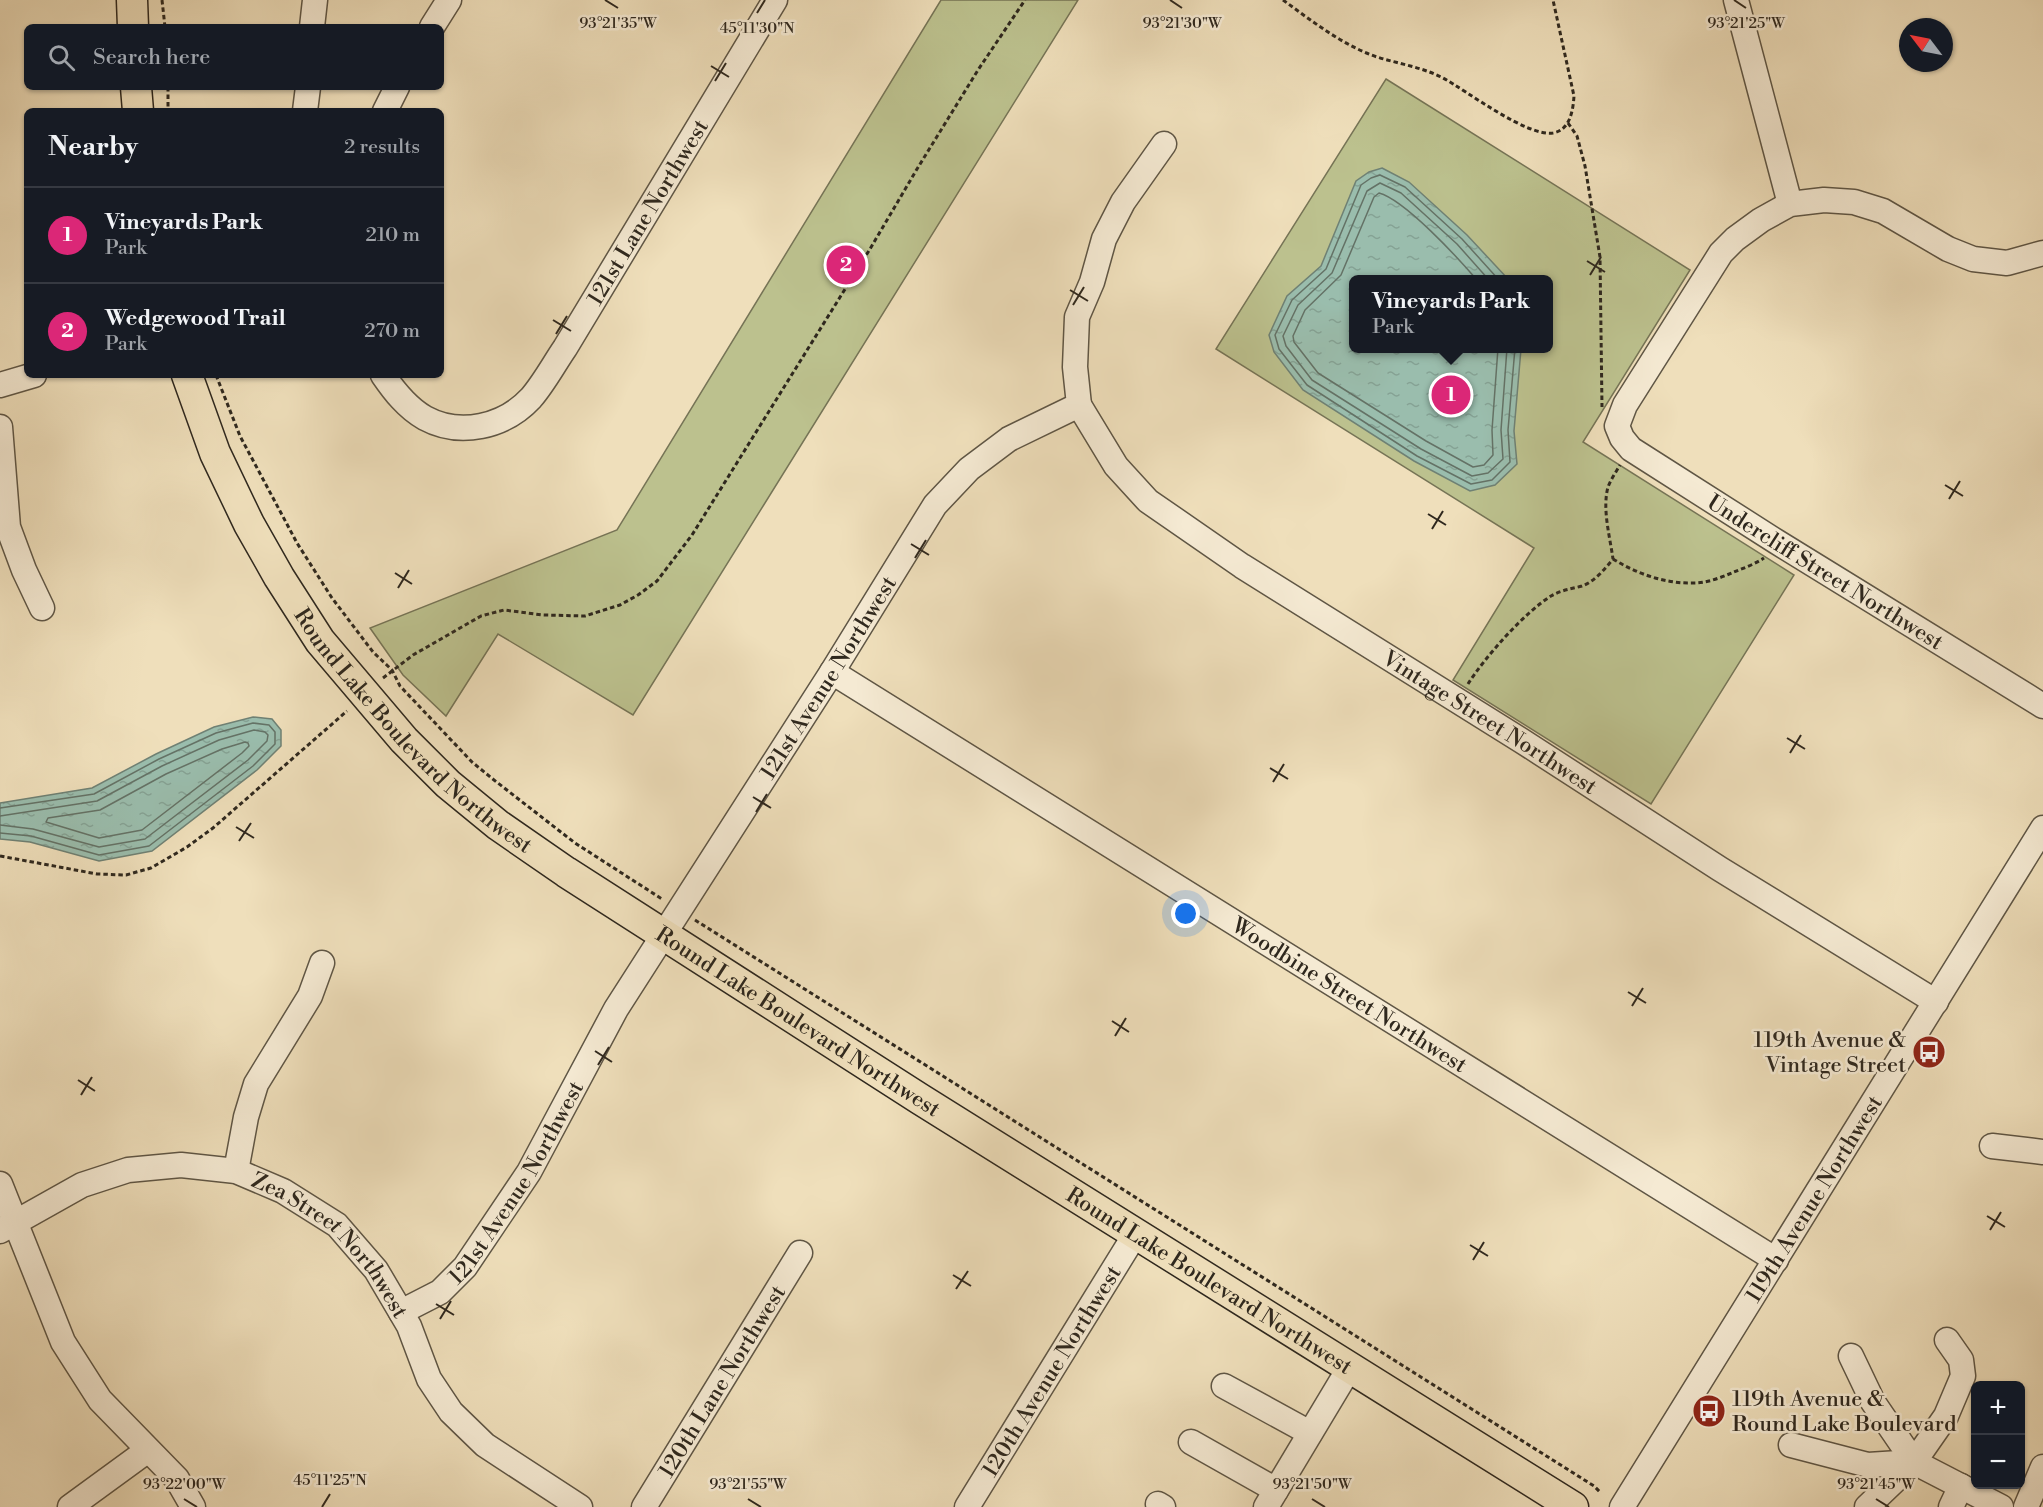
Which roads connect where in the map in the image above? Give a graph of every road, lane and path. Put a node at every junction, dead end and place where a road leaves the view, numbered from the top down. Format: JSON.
{"nodes":[{"id":1,"x":132,"y":0,"type":"edge"},
{"id":2,"x":162,"y":0,"type":"edge"},
{"id":3,"x":315,"y":0,"type":"edge"},
{"id":4,"x":449,"y":0,"type":"edge"},
{"id":5,"x":775,"y":0,"type":"edge"},
{"id":6,"x":1025,"y":0,"type":"edge"},
{"id":7,"x":1283,"y":0,"type":"edge"},
{"id":8,"x":1553,"y":0,"type":"edge"},
{"id":9,"x":1736,"y":0,"type":"edge"},
{"id":10,"x":134,"y":24,"type":"edge"},
{"id":11,"x":165,"y":24,"type":"edge"},
{"id":12,"x":312,"y":24,"type":"edge"},
{"id":13,"x":434,"y":24,"type":"edge"},
{"id":14,"x":136,"y":90,"type":"edge"},
{"id":15,"x":168,"y":90,"type":"edge"},
{"id":16,"x":308,"y":90,"type":"edge"},
{"id":17,"x":396,"y":90,"type":"edge"},
{"id":18,"x":138,"y":108,"type":"edge"},
{"id":19,"x":168,"y":108,"type":"edge"},
{"id":20,"x":306,"y":108,"type":"edge"},
{"id":21,"x":386,"y":108,"type":"edge"},
{"id":22,"x":1568,"y":123,"type":"junction"},
{"id":23,"x":1164,"y":144,"type":"dead end"},
{"id":24,"x":1790,"y":204,"type":"junction"},
{"id":25,"x":2043,"y":253,"type":"edge"},
{"id":26,"x":24,"y":378,"type":"edge"},
{"id":27,"x":188,"y":378,"type":"edge"},
{"id":28,"x":217,"y":378,"type":"edge"},
{"id":29,"x":385,"y":378,"type":"edge"},
{"id":30,"x":0,"y":385,"type":"edge"},
{"id":31,"x":1079,"y":405,"type":"junction"},
{"id":32,"x":0,"y":426,"type":"edge"},
{"id":33,"x":1617,"y":426,"type":"junction"},
{"id":34,"x":1631,"y":449,"type":"junction"},
{"id":35,"x":1777,"y":542,"type":"junction"},
{"id":36,"x":1613,"y":560,"type":"junction"},
{"id":37,"x":42,"y":608,"type":"dead end"},
{"id":38,"x":392,"y":670,"type":"junction"},
{"id":39,"x":832,"y":672,"type":"junction"},
{"id":40,"x":386,"y":676,"type":"dead end"},
{"id":41,"x":1458,"y":701,"type":"junction"},
{"id":42,"x":2043,"y":706,"type":"edge"},
{"id":43,"x":349,"y":710,"type":"dead end"},
{"id":44,"x":2043,"y":828,"type":"edge"},
{"id":45,"x":0,"y":856,"type":"edge"},
{"id":46,"x":672,"y":923,"type":"junction"},
{"id":47,"x":322,"y":963,"type":"dead end"},
{"id":48,"x":1936,"y":1002,"type":"junction"},
{"id":49,"x":1992,"y":1146,"type":"dead end"},
{"id":50,"x":2043,"y":1152,"type":"edge"},
{"id":51,"x":236,"y":1170,"type":"junction"},
{"id":52,"x":0,"y":1184,"type":"edge"},
{"id":53,"x":7,"y":1226,"type":"edge"},
{"id":54,"x":1136,"y":1233,"type":"junction"},
{"id":55,"x":800,"y":1253,"type":"dead end"},
{"id":56,"x":1776,"y":1260,"type":"junction"},
{"id":57,"x":401,"y":1312,"type":"junction"},
{"id":58,"x":1947,"y":1340,"type":"dead end"},
{"id":59,"x":1851,"y":1356,"type":"dead end"},
{"id":60,"x":1350,"y":1367,"type":"junction"},
{"id":61,"x":1224,"y":1386,"type":"dead end"},
{"id":62,"x":1310,"y":1433,"type":"junction"},
{"id":63,"x":1191,"y":1442,"type":"dead end"},
{"id":64,"x":1791,"y":1445,"type":"dead end"},
{"id":65,"x":148,"y":1450,"type":"junction"},
{"id":66,"x":1914,"y":1462,"type":"junction"},
{"id":67,"x":2043,"y":1467,"type":"edge"},
{"id":68,"x":1600,"y":1492,"type":"dead end"},
{"id":69,"x":1956,"y":1497,"type":"edge"},
{"id":70,"x":1271,"y":1498,"type":"edge"},
{"id":71,"x":70,"y":1507,"type":"edge"},
{"id":72,"x":193,"y":1507,"type":"edge"},
{"id":73,"x":580,"y":1507,"type":"edge"},
{"id":74,"x":644,"y":1507,"type":"edge"},
{"id":75,"x":967,"y":1507,"type":"edge"},
{"id":76,"x":1573,"y":1507,"type":"edge"},
{"id":77,"x":1622,"y":1507,"type":"edge"},
{"id":78,"x":1867,"y":1507,"type":"edge"},
{"id":79,"x":2001,"y":1507,"type":"edge"},
{"id":80,"x":2026,"y":1507,"type":"edge"}],
"edges":[{"from":1,"to":10,"type":"main road"},
{"from":2,"to":11,"type":"path"},
{"from":3,"to":12,"type":"street"},
{"from":4,"to":13,"type":"street"},
{"from":5,"to":29,"type":"street","name":"121st Lane Northwest"},
{"from":6,"to":38,"type":"path"},
{"from":7,"to":22,"type":"path"},
{"from":8,"to":22,"type":"path"},
{"from":9,"to":24,"type":"street"},
{"from":14,"to":18,"type":"main road"},
{"from":15,"to":19,"type":"path"},
{"from":16,"to":20,"type":"street"},
{"from":17,"to":21,"type":"street"},
{"from":22,"to":33,"type":"path"},
{"from":23,"to":31,"type":"street"},
{"from":24,"to":25,"type":"street"},
{"from":24,"to":33,"type":"street"},
{"from":26,"to":30,"type":"street"},
{"from":27,"to":46,"type":"main road","name":"Round Lake Boulevard Northwest"},
{"from":28,"to":38,"type":"path"},
{"from":31,"to":39,"type":"street","name":"121st Avenue Northwest"},
{"from":31,"to":41,"type":"street","name":"Vintage Street Northwest"},
{"from":32,"to":37,"type":"street"},
{"from":33,"to":34,"type":"street","name":"Undercliff Street Northwest"},
{"from":34,"to":35,"type":"street","name":"Undercliff Street Northwest"},
{"from":34,"to":36,"type":"path"},
{"from":35,"to":36,"type":"path"},
{"from":35,"to":42,"type":"street","name":"Undercliff Street Northwest"},
{"from":36,"to":41,"type":"path"},
{"from":38,"to":40,"type":"path"},
{"from":38,"to":46,"type":"path"},
{"from":39,"to":46,"type":"street","name":"121st Avenue Northwest"},
{"from":39,"to":56,"type":"street","name":"Woodbine Street Northwest"},
{"from":41,"to":48,"type":"street","name":"Vintage Street Northwest"},
{"from":43,"to":45,"type":"path"},
{"from":44,"to":48,"type":"street","name":"119th Avenue Northwest"},
{"from":46,"to":54,"type":"main road","name":"Round Lake Boulevard Northwest"},
{"from":46,"to":57,"type":"street","name":"121st Avenue Northwest"},
{"from":46,"to":68,"type":"path"},
{"from":47,"to":51,"type":"street"},
{"from":48,"to":56,"type":"street","name":"119th Avenue Northwest"},
{"from":49,"to":50,"type":"street"},
{"from":51,"to":53,"type":"street","name":"Zea Street Northwest"},
{"from":51,"to":57,"type":"street","name":"Zea Street Northwest"},
{"from":52,"to":53,"type":"street"},
{"from":53,"to":65,"type":"street"},
{"from":54,"to":60,"type":"main road","name":"Round Lake Boulevard Northwest"},
{"from":54,"to":75,"type":"street","name":"120th Avenue Northwest"},
{"from":55,"to":74,"type":"street","name":"120th Lane Northwest"},
{"from":56,"to":77,"type":"street","name":"119th Avenue Northwest"},
{"from":57,"to":73,"type":"street","name":"Zea Street Northwest"},
{"from":58,"to":66,"type":"street"},
{"from":59,"to":66,"type":"street"},
{"from":60,"to":62,"type":"street"},
{"from":60,"to":76,"type":"main road","name":"Round Lake Boulevard Northwest"},
{"from":61,"to":62,"type":"street"},
{"from":62,"to":70,"type":"street"},
{"from":63,"to":70,"type":"street"},
{"from":64,"to":66,"type":"street"},
{"from":65,"to":71,"type":"street"},
{"from":65,"to":72,"type":"street"},
{"from":66,"to":69,"type":"street"},
{"from":66,"to":78,"type":"street"},
{"from":67,"to":80,"type":"street"},
{"from":69,"to":79,"type":"street"}]}
